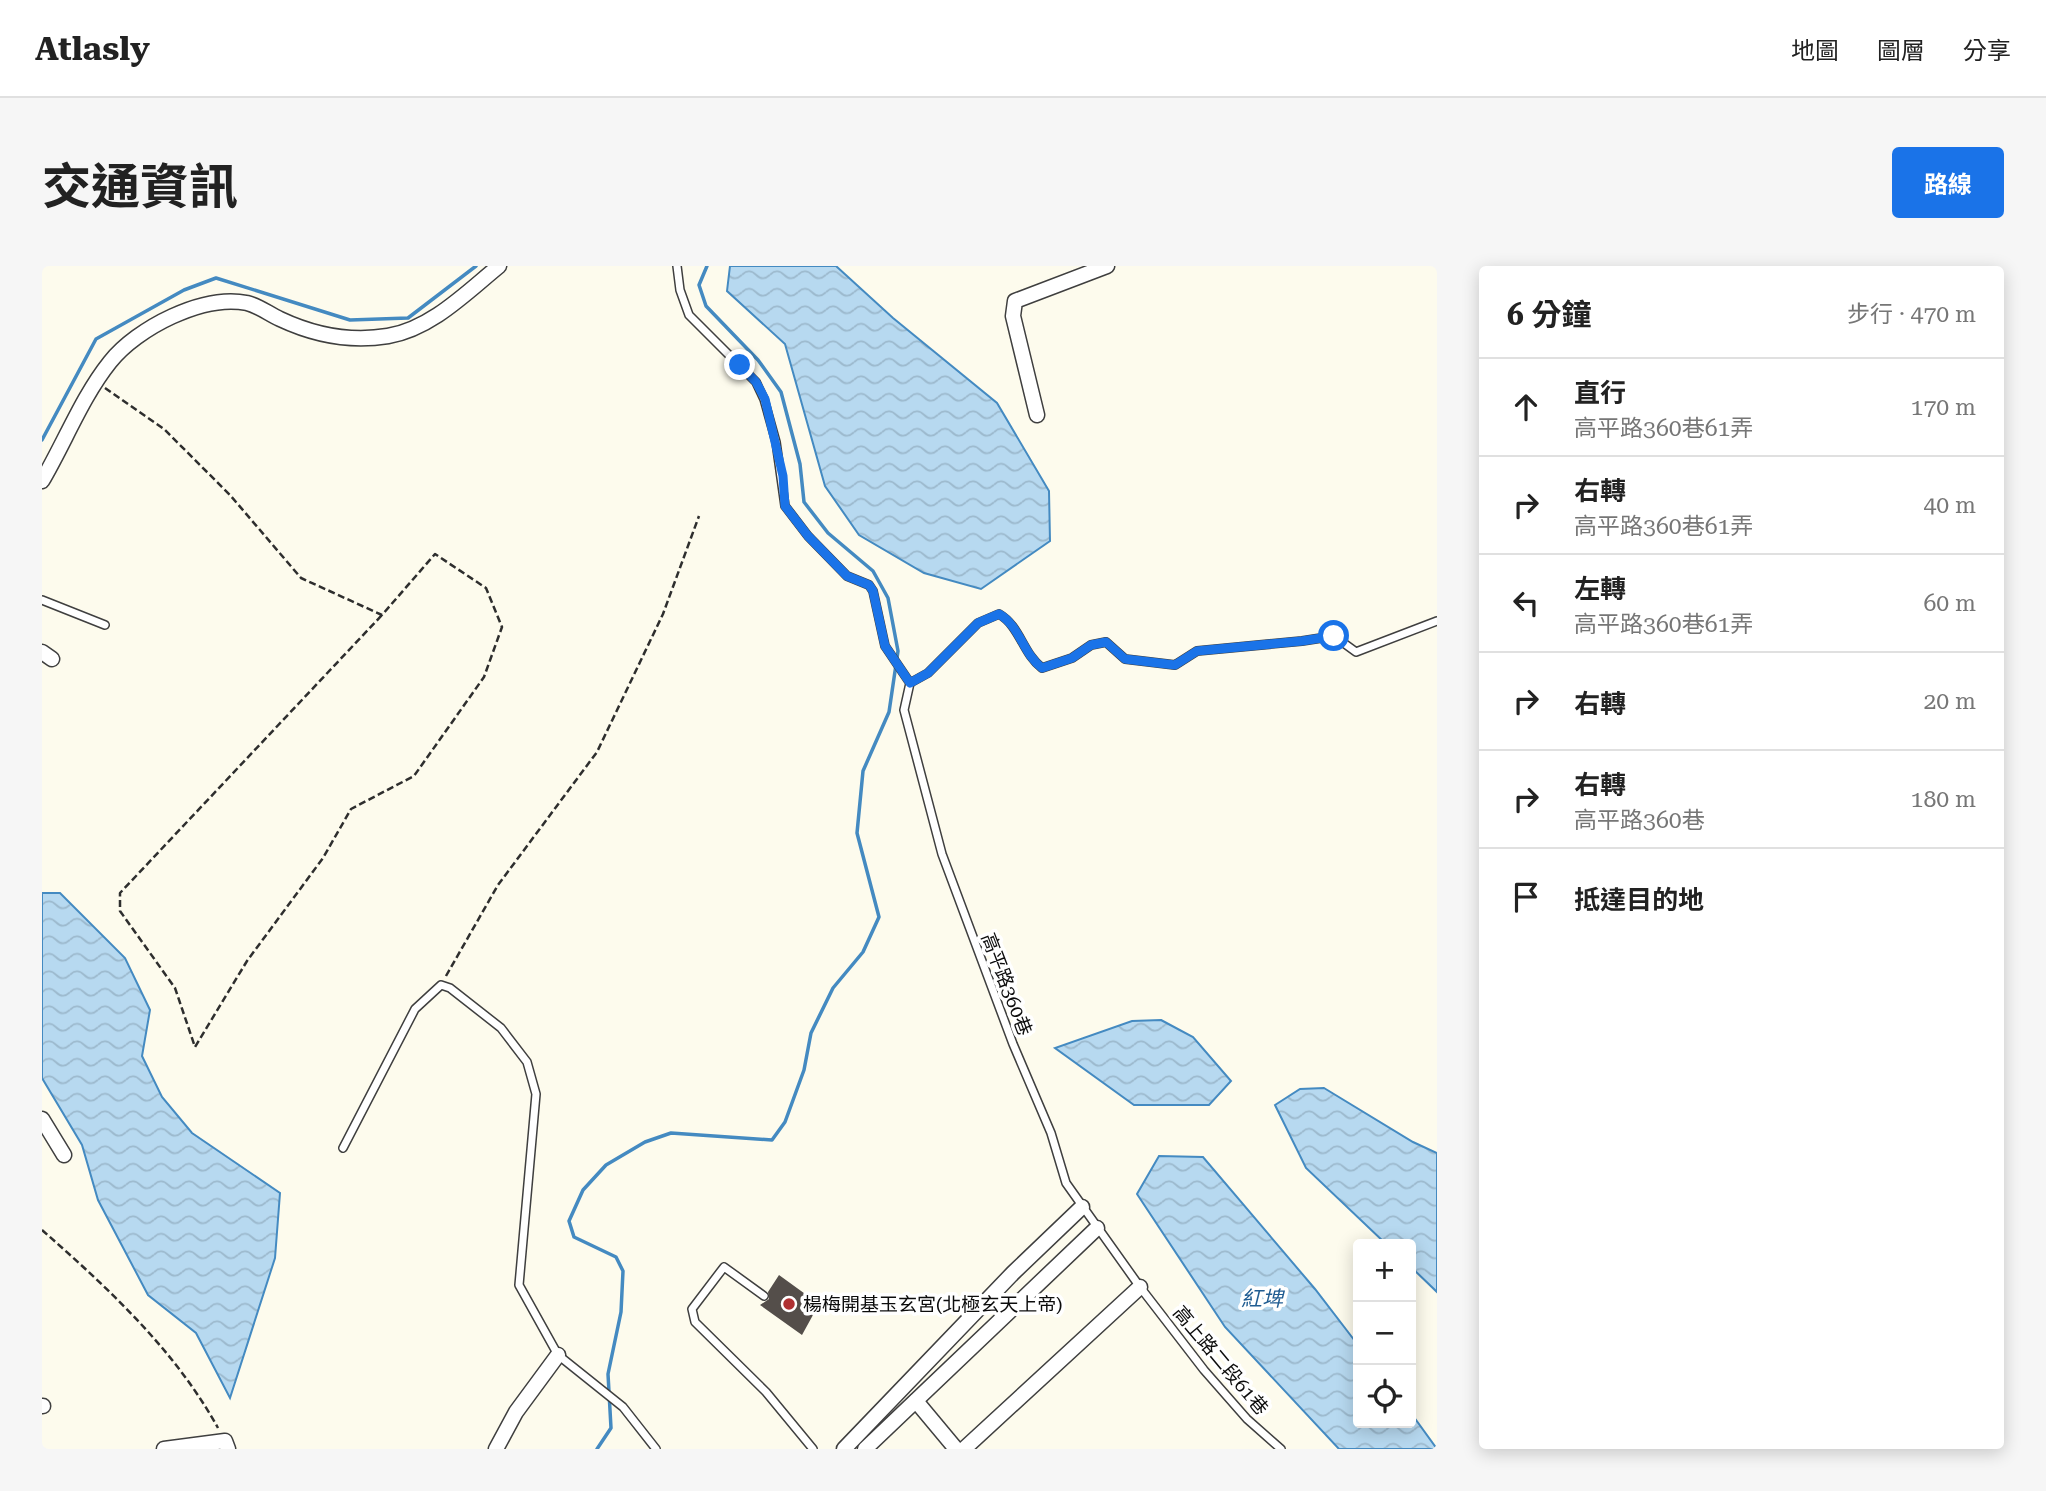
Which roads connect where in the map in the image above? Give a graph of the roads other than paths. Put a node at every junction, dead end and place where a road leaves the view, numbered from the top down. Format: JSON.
{"nodes":[{"id":1,"x":499,"y":266,"type":"edge"},
{"id":2,"x":677,"y":266,"type":"edge"},
{"id":3,"x":1107,"y":266,"type":"edge"},
{"id":4,"x":1037,"y":415,"type":"dead end"},
{"id":5,"x":42,"y":481,"type":"edge"},
{"id":6,"x":42,"y":600,"type":"edge"},
{"id":7,"x":1437,"y":621,"type":"edge"},
{"id":8,"x":105,"y":625,"type":"dead end"},
{"id":9,"x":910,"y":683,"type":"junction"},
{"id":10,"x":42,"y":1119,"type":"edge"},
{"id":11,"x":344,"y":1149,"type":"dead end"},
{"id":12,"x":64,"y":1155,"type":"dead end"},
{"id":13,"x":1082,"y":1207,"type":"junction"},
{"id":14,"x":1097,"y":1228,"type":"junction"},
{"id":15,"x":1140,"y":1287,"type":"junction"},
{"id":16,"x":764,"y":1296,"type":"dead end"},
{"id":17,"x":558,"y":1355,"type":"junction"},
{"id":18,"x":916,"y":1401,"type":"junction"},
{"id":19,"x":226,"y":1445,"type":"edge"},
{"id":20,"x":164,"y":1449,"type":"edge"},
{"id":21,"x":496,"y":1449,"type":"edge"},
{"id":22,"x":656,"y":1449,"type":"edge"},
{"id":23,"x":813,"y":1449,"type":"edge"},
{"id":24,"x":844,"y":1449,"type":"edge"},
{"id":25,"x":865,"y":1449,"type":"edge"},
{"id":26,"x":956,"y":1449,"type":"edge"},
{"id":27,"x":964,"y":1449,"type":"edge"},
{"id":28,"x":1282,"y":1449,"type":"edge"}],
"edges":[{"from":1,"to":5,"type":"street"},
{"from":2,"to":9,"type":"lane"},
{"from":3,"to":4,"type":"street"},
{"from":6,"to":8,"type":"lane"},
{"from":7,"to":9,"type":"lane"},
{"from":9,"to":13,"type":"lane","name":"高平路360巷"},
{"from":10,"to":12,"type":"street"},
{"from":11,"to":17,"type":"lane"},
{"from":13,"to":14,"type":"lane","name":"高平路360巷"},
{"from":13,"to":24,"type":"street"},
{"from":14,"to":15,"type":"lane","name":"高平路360巷"},
{"from":14,"to":18,"type":"street"},
{"from":15,"to":27,"type":"street"},
{"from":15,"to":28,"type":"lane","name":"高上路二段61巷"},
{"from":16,"to":23,"type":"lane"},
{"from":17,"to":21,"type":"street"},
{"from":17,"to":22,"type":"lane"},
{"from":18,"to":25,"type":"street"},
{"from":18,"to":26,"type":"street"},
{"from":19,"to":20,"type":"street"}]}
